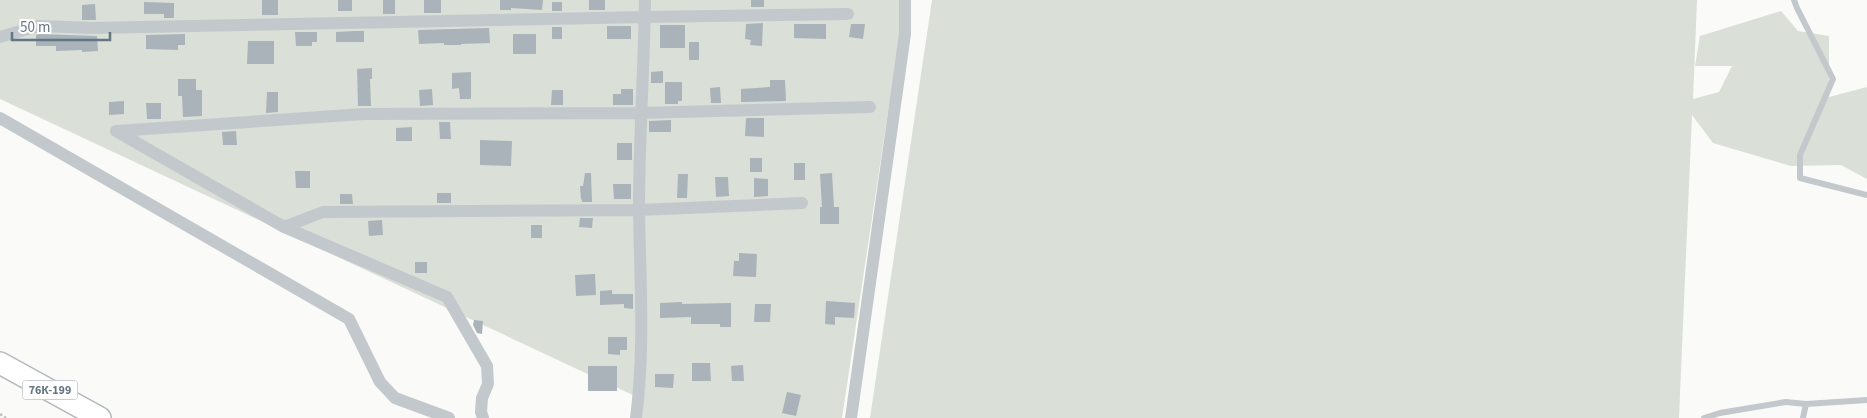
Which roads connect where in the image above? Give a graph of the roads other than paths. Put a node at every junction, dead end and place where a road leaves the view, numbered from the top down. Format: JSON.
{"nodes":[{"id":1,"x":645,"y":0,"type":"edge"},
{"id":2,"x":905,"y":0,"type":"edge"},
{"id":3,"x":1794,"y":0,"type":"edge"},
{"id":4,"x":848,"y":14,"type":"dead end"},
{"id":5,"x":645,"y":17,"type":"junction"},
{"id":6,"x":0,"y":37,"type":"edge"},
{"id":7,"x":870,"y":107,"type":"dead end"},
{"id":8,"x":640,"y":113,"type":"junction"},
{"id":9,"x":0,"y":118,"type":"edge"},
{"id":10,"x":1867,"y":195,"type":"edge"},
{"id":11,"x":802,"y":203,"type":"dead end"},
{"id":12,"x":639,"y":210,"type":"junction"},
{"id":13,"x":284,"y":227,"type":"junction"},
{"id":14,"x":0,"y":363,"type":"edge"},
{"id":15,"x":1867,"y":400,"type":"edge"},
{"id":16,"x":1806,"y":404,"type":"junction"},
{"id":17,"x":100,"y":418,"type":"edge"},
{"id":18,"x":449,"y":418,"type":"edge"},
{"id":19,"x":483,"y":418,"type":"edge"},
{"id":20,"x":636,"y":418,"type":"edge"},
{"id":21,"x":851,"y":418,"type":"edge"},
{"id":22,"x":1704,"y":418,"type":"edge"},
{"id":23,"x":1803,"y":418,"type":"edge"}],
"edges":[{"from":1,"to":5,"type":"street"},
{"from":2,"to":21,"type":"street"},
{"from":3,"to":10,"type":"lane"},
{"from":4,"to":5,"type":"street"},
{"from":5,"to":6,"type":"street"},
{"from":5,"to":8,"type":"street"},
{"from":7,"to":8,"type":"street"},
{"from":8,"to":12,"type":"street"},
{"from":8,"to":13,"type":"street"},
{"from":9,"to":18,"type":"street"},
{"from":11,"to":12,"type":"street"},
{"from":12,"to":13,"type":"street"},
{"from":12,"to":20,"type":"street"},
{"from":13,"to":19,"type":"street"},
{"from":14,"to":17,"type":"highway","number":"76К-199"},
{"from":15,"to":16,"type":"lane"},
{"from":16,"to":22,"type":"lane"},
{"from":16,"to":23,"type":"lane"}]}
